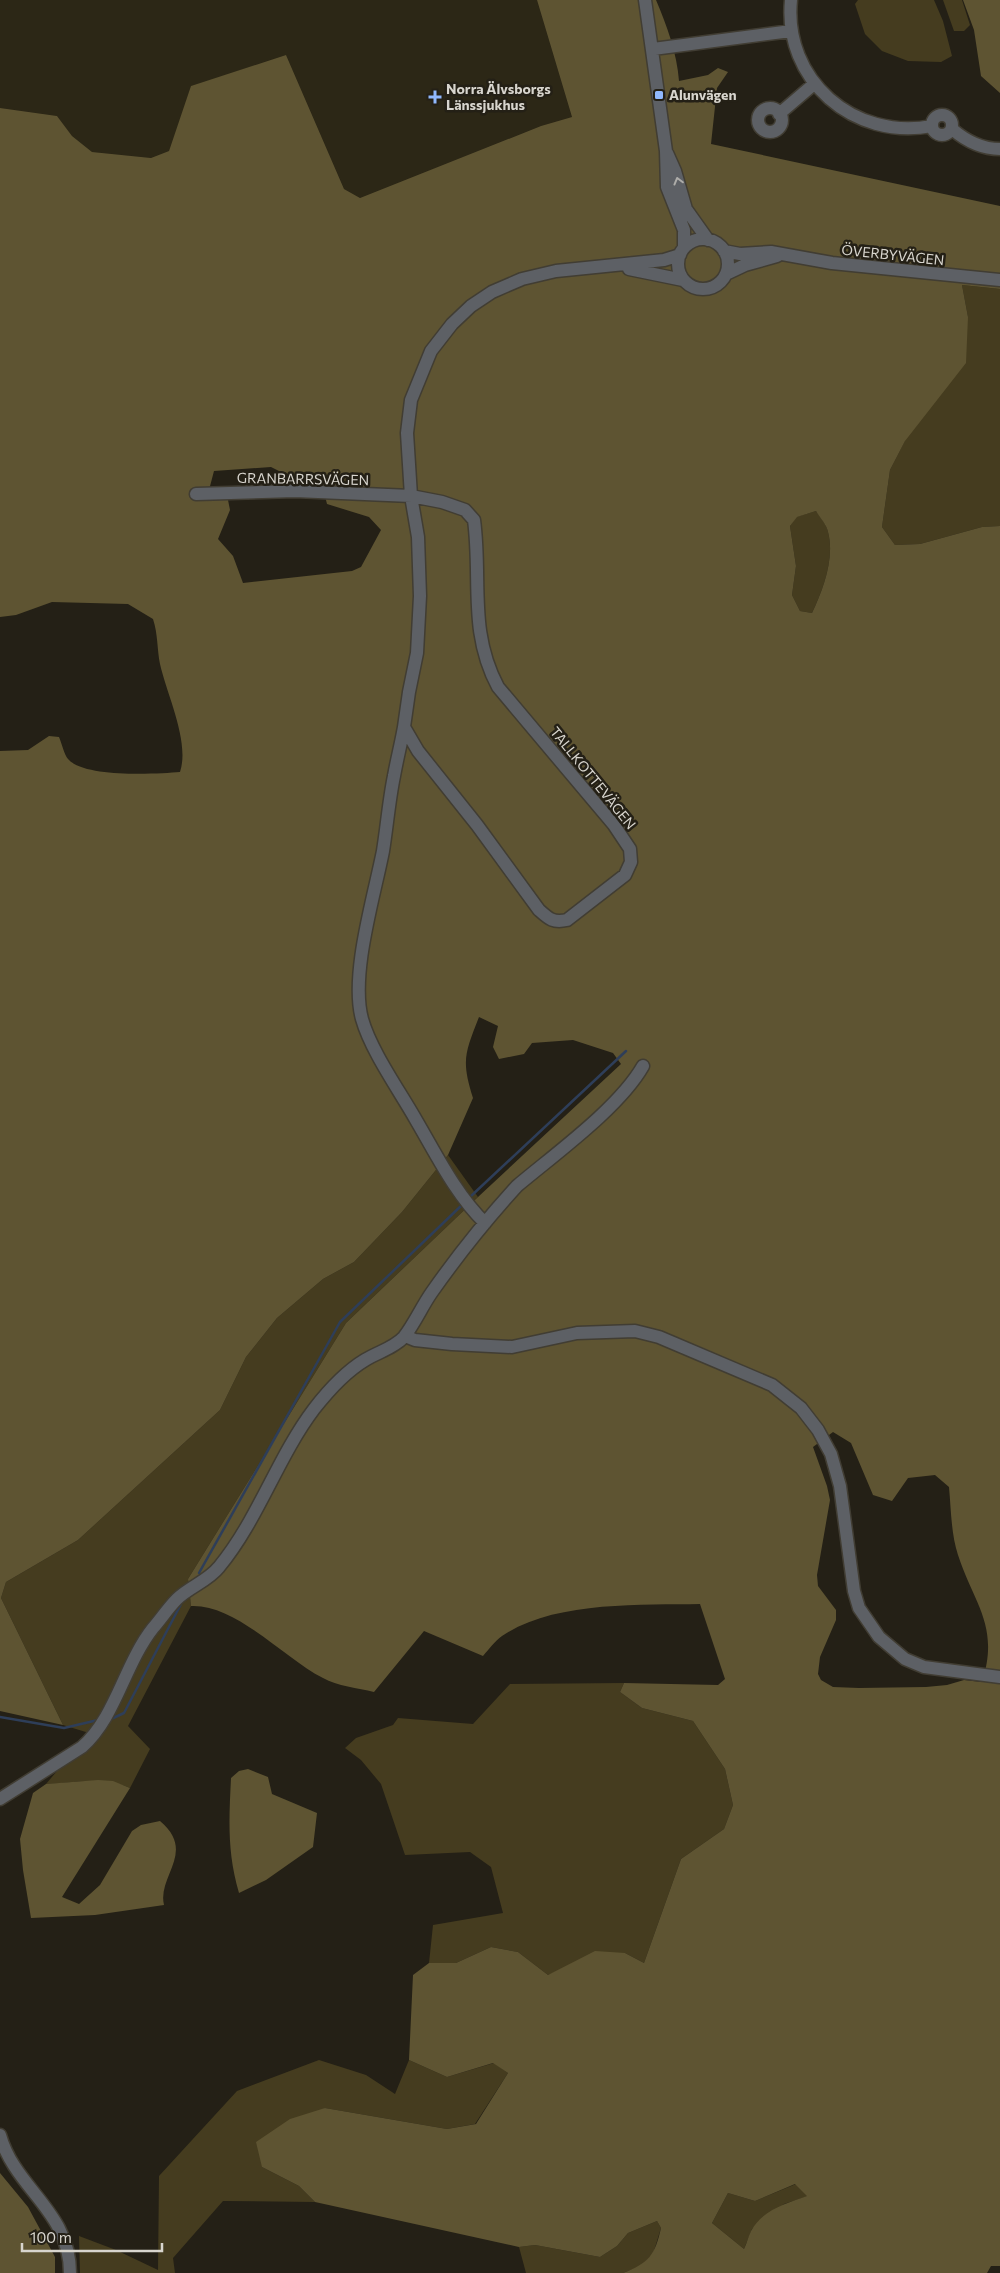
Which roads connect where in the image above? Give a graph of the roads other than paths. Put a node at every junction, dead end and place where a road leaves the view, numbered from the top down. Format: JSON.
{"nodes":[{"id":1,"x":645,"y":0,"type":"edge"},
{"id":2,"x":790,"y":0,"type":"edge"},
{"id":3,"x":791,"y":30,"type":"junction"},
{"id":4,"x":653,"y":49,"type":"junction"},
{"id":5,"x":814,"y":84,"type":"junction"},
{"id":6,"x":779,"y":114,"type":"dead end"},
{"id":7,"x":1000,"y":149,"type":"edge"},
{"id":8,"x":666,"y":151,"type":"junction"},
{"id":9,"x":708,"y":240,"type":"junction"},
{"id":10,"x":682,"y":251,"type":"junction"},
{"id":11,"x":724,"y":251,"type":"junction"},
{"id":12,"x":784,"y":255,"type":"junction"},
{"id":13,"x":614,"y":266,"type":"junction"},
{"id":14,"x":726,"y":274,"type":"junction"},
{"id":15,"x":683,"y":280,"type":"junction"},
{"id":16,"x":1000,"y":280,"type":"edge"},
{"id":17,"x":196,"y":494,"type":"dead end"},
{"id":18,"x":411,"y":496,"type":"junction"},
{"id":19,"x":406,"y":731,"type":"junction"},
{"id":20,"x":643,"y":1066,"type":"dead end"},
{"id":21,"x":486,"y":1223,"type":"junction"},
{"id":22,"x":405,"y":1336,"type":"junction"},
{"id":23,"x":1000,"y":1677,"type":"edge"},
{"id":24,"x":0,"y":1799,"type":"edge"},
{"id":25,"x":0,"y":2135,"type":"edge"},
{"id":26,"x":70,"y":2273,"type":"edge"}],
"edges":[{"from":1,"to":4,"type":"street"},
{"from":2,"to":3,"type":"street"},
{"from":3,"to":4,"type":"street"},
{"from":3,"to":5,"type":"street"},
{"from":4,"to":8,"type":"street"},
{"from":5,"to":6,"type":"street"},
{"from":5,"to":7,"type":"street"},
{"from":9,"to":8,"type":"street","one_way":true},
{"from":8,"to":10,"type":"street"},
{"from":9,"to":10,"type":"street"},
{"from":9,"to":11,"type":"street"},
{"from":10,"to":13,"type":"street"},
{"from":10,"to":15,"type":"street"},
{"from":11,"to":12,"type":"street","name":"ÖVERBYVÄGEN"},
{"from":11,"to":14,"type":"street"},
{"from":12,"to":14,"type":"street","name":"ÖVERBYVÄGEN"},
{"from":12,"to":16,"type":"street","name":"ÖVERBYVÄGEN"},
{"from":13,"to":15,"type":"street"},
{"from":13,"to":18,"type":"street"},
{"from":14,"to":15,"type":"street"},
{"from":17,"to":18,"type":"street","name":"GRANBARRSVÄGEN"},
{"from":18,"to":19,"type":"street"},
{"from":18,"to":19,"type":"street","name":"TALLKOTTEVÄGEN"},
{"from":19,"to":21,"type":"street"},
{"from":20,"to":21,"type":"street"},
{"from":21,"to":22,"type":"street"},
{"from":22,"to":23,"type":"street"},
{"from":22,"to":24,"type":"street"},
{"from":25,"to":26,"type":"street"}]}
